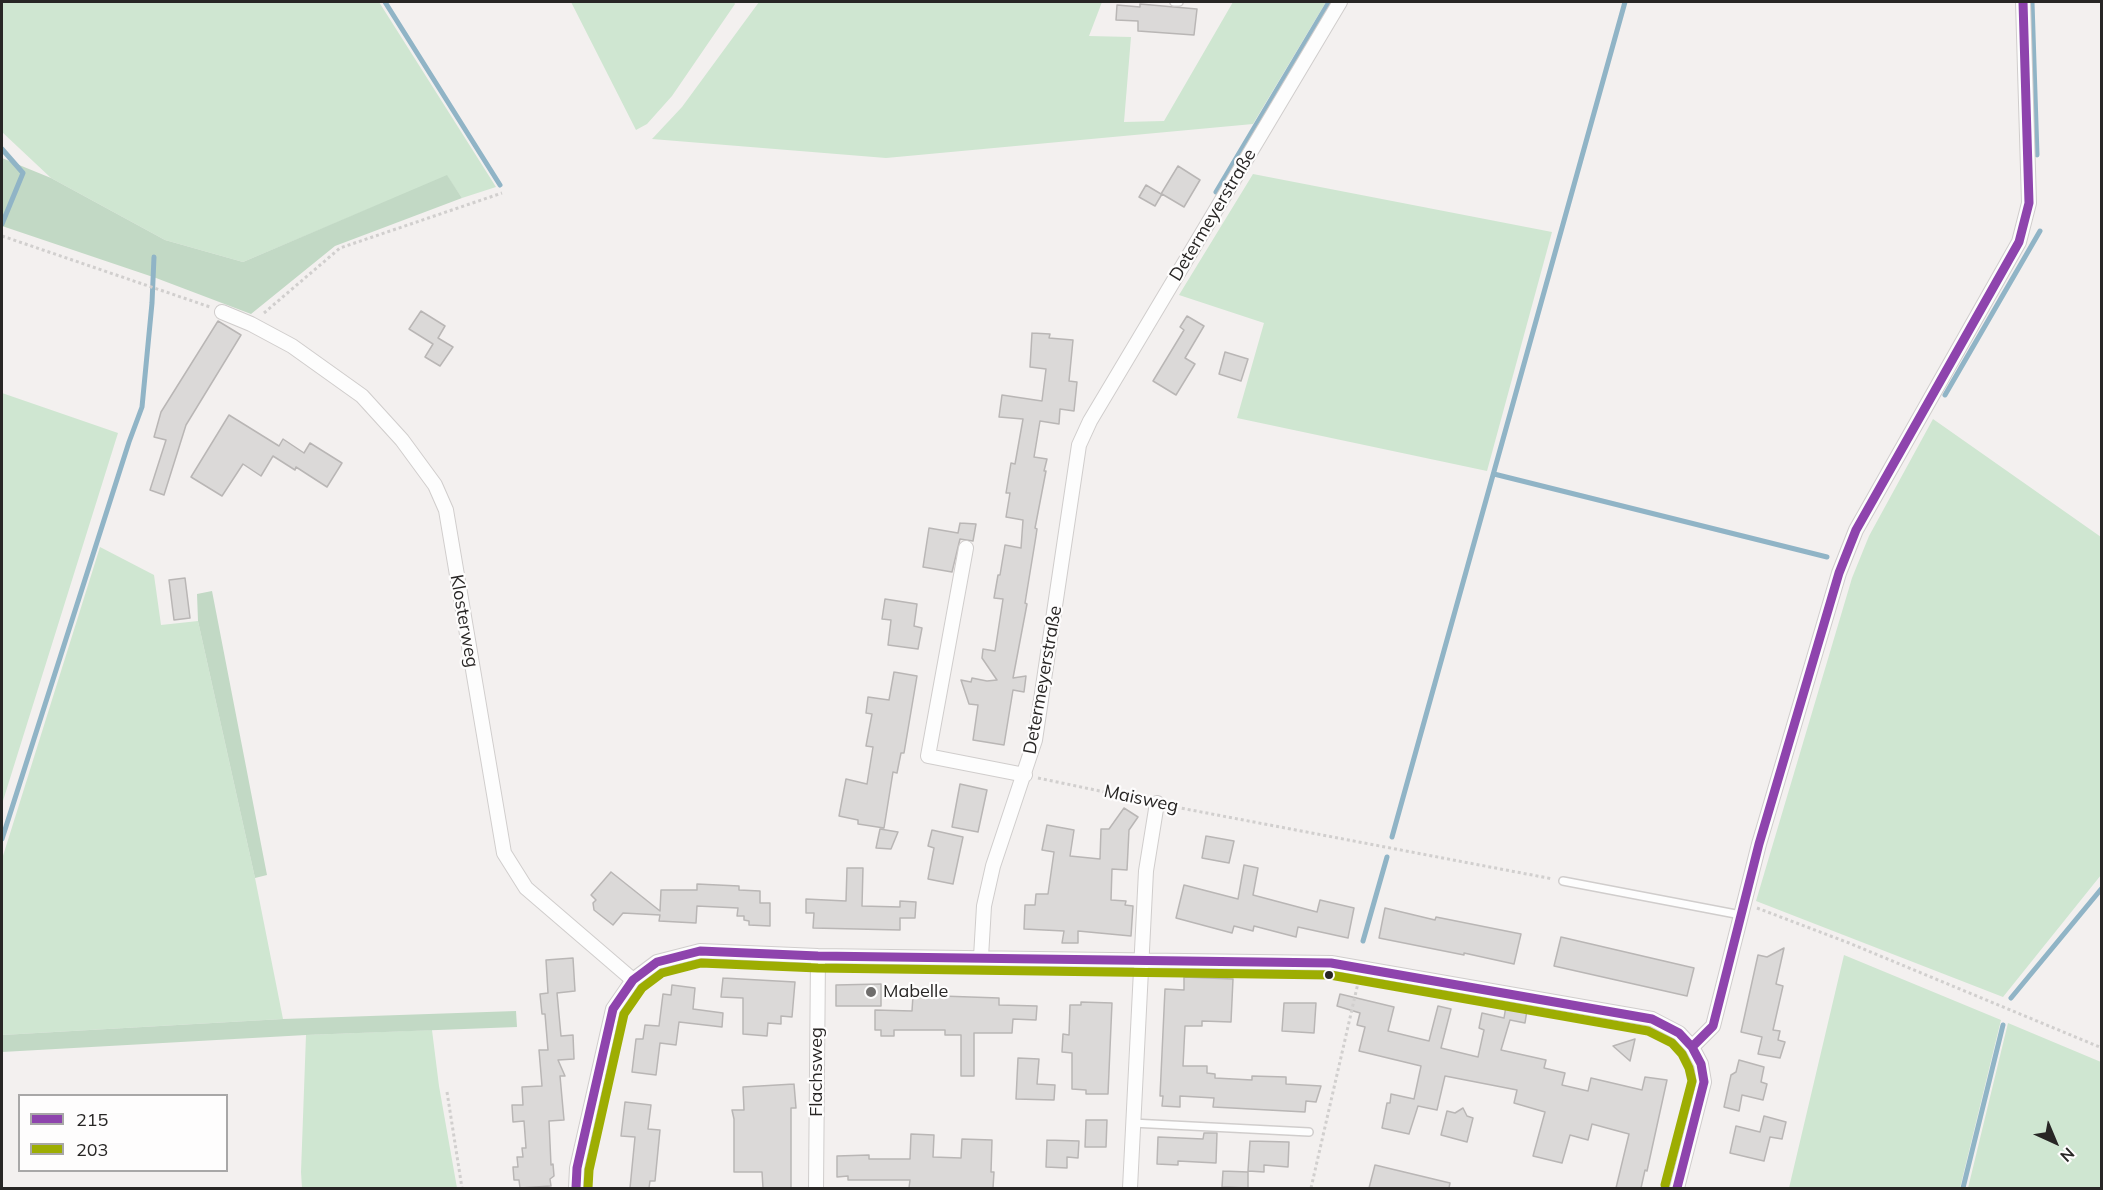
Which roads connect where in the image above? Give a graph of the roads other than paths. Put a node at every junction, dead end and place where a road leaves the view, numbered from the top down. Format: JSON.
{"nodes":[{"id":1,"x":1174,"y":2,"type":"edge"},
{"id":2,"x":1179,"y":2,"type":"edge"},
{"id":3,"x":1340,"y":2,"type":"edge"},
{"id":4,"x":2023,"y":2,"type":"edge"},
{"id":5,"x":222,"y":312,"type":"road end"},
{"id":6,"x":966,"y":548,"type":"dead end"},
{"id":7,"x":1025,"y":775,"type":"junction"},
{"id":8,"x":1157,"y":803,"type":"road end"},
{"id":9,"x":1563,"y":881,"type":"road end"},
{"id":10,"x":1742,"y":909,"type":"junction"},
{"id":11,"x":818,"y":956,"type":"junction"},
{"id":12,"x":981,"y":957,"type":"junction"},
{"id":13,"x":1141,"y":960,"type":"junction"},
{"id":14,"x":633,"y":980,"type":"junction"},
{"id":15,"x":1692,"y":1047,"type":"junction"},
{"id":16,"x":1132,"y":1123,"type":"junction"},
{"id":17,"x":1309,"y":1132,"type":"dead end"},
{"id":18,"x":576,"y":1188,"type":"edge"},
{"id":19,"x":816,"y":1188,"type":"edge"},
{"id":20,"x":1130,"y":1188,"type":"edge"},
{"id":21,"x":1677,"y":1188,"type":"edge"}],
"edges":[{"from":1,"to":2,"type":"lane"},
{"from":3,"to":7,"type":"street","name":"Determeyerstraße"},
{"from":4,"to":10,"type":"street"},
{"from":5,"to":14,"type":"street","name":"Klosterweg"},
{"from":6,"to":7,"type":"street"},
{"from":7,"to":12,"type":"street","name":"Determeyerstraße"},
{"from":8,"to":13,"type":"street"},
{"from":9,"to":10,"type":"lane"},
{"from":10,"to":15,"type":"street"},
{"from":11,"to":12,"type":"street"},
{"from":11,"to":14,"type":"street"},
{"from":11,"to":19,"type":"street","name":"Flachsweg"},
{"from":12,"to":13,"type":"street"},
{"from":13,"to":15,"type":"street"},
{"from":13,"to":16,"type":"street"},
{"from":14,"to":18,"type":"street"},
{"from":15,"to":21,"type":"street"},
{"from":16,"to":17,"type":"lane"},
{"from":16,"to":20,"type":"street"}]}
